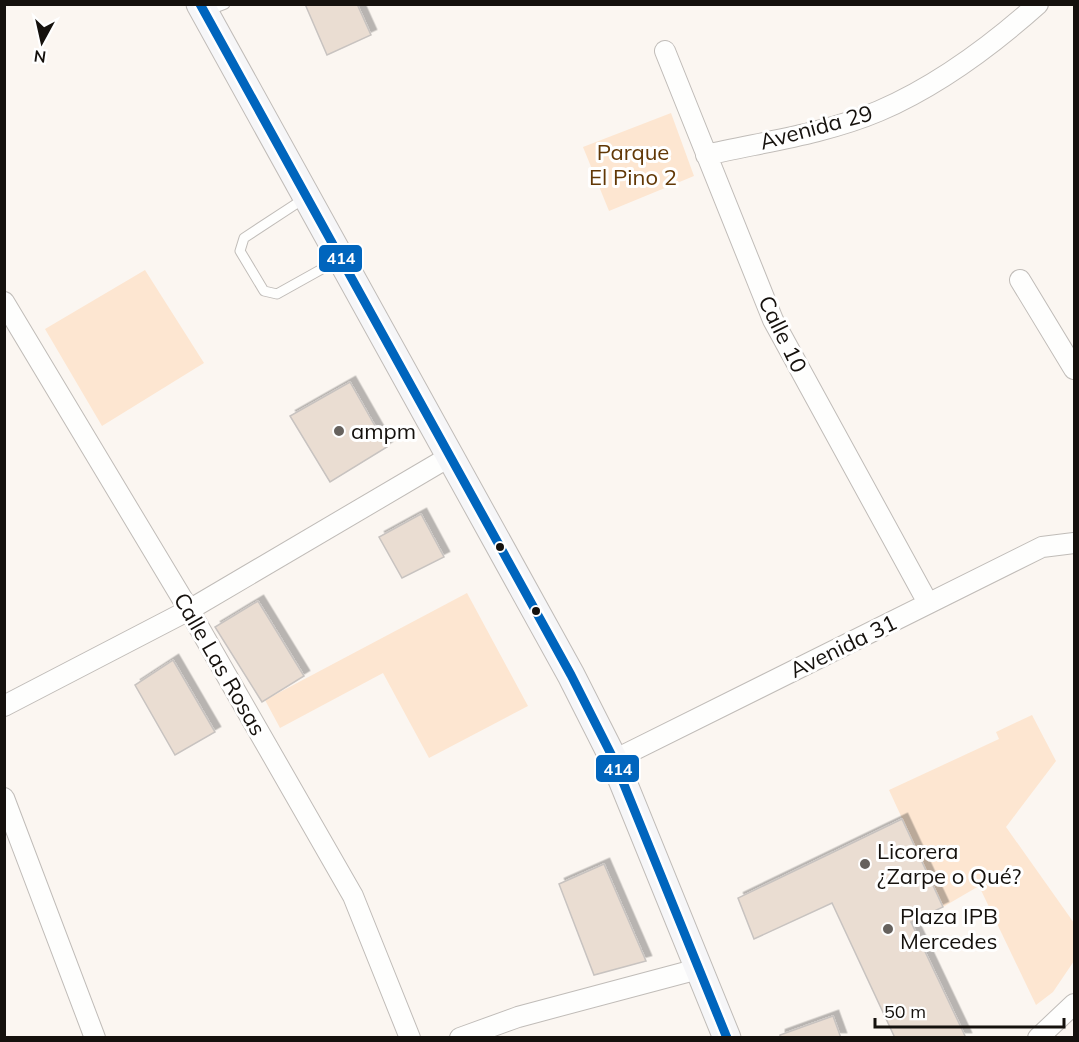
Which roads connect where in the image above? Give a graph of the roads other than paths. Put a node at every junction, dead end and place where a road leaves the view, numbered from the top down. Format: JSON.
{"nodes":[{"id":1,"x":1038,"y":4,"type":"edge"},
{"id":2,"x":210,"y":7,"type":"edge"},
{"id":3,"x":665,"y":51,"type":"dead end"},
{"id":4,"x":706,"y":154,"type":"junction"},
{"id":5,"x":307,"y":196,"type":"junction"},
{"id":6,"x":340,"y":258,"type":"junction"},
{"id":7,"x":1020,"y":280,"type":"dead end"},
{"id":8,"x":4,"y":302,"type":"edge"},
{"id":9,"x":1074,"y":369,"type":"edge"},
{"id":10,"x":449,"y":457,"type":"junction"},
{"id":11,"x":1074,"y":543,"type":"edge"},
{"id":12,"x":928,"y":603,"type":"junction"},
{"id":13,"x":189,"y":610,"type":"junction"},
{"id":14,"x":4,"y":706,"type":"edge"},
{"id":15,"x":614,"y":760,"type":"junction"},
{"id":16,"x":4,"y":798,"type":"edge"},
{"id":17,"x":698,"y":969,"type":"junction"},
{"id":18,"x":1074,"y":1005,"type":"edge"},
{"id":19,"x":95,"y":1038,"type":"edge"},
{"id":20,"x":410,"y":1038,"type":"edge"},
{"id":21,"x":460,"y":1038,"type":"edge"},
{"id":22,"x":727,"y":1038,"type":"edge"},
{"id":23,"x":1038,"y":1038,"type":"edge"}],
"edges":[{"from":1,"to":4,"type":"street","name":"Avenida 29"},
{"from":2,"to":5,"type":"main road"},
{"from":3,"to":4,"type":"street","name":"Calle 10"},
{"from":4,"to":12,"type":"street","name":"Calle 10"},
{"from":5,"to":6,"type":"main road"},
{"from":5,"to":6,"type":"lane"},
{"from":6,"to":10,"type":"main road"},
{"from":7,"to":9,"type":"street"},
{"from":8,"to":13,"type":"street","name":"Calle Las Rosas"},
{"from":10,"to":13,"type":"street"},
{"from":10,"to":15,"type":"main road"},
{"from":11,"to":12,"type":"street","name":"Avenida 31"},
{"from":12,"to":15,"type":"street","name":"Avenida 31"},
{"from":13,"to":14,"type":"street"},
{"from":13,"to":20,"type":"street","name":"Calle Las Rosas"},
{"from":15,"to":17,"type":"main road"},
{"from":16,"to":19,"type":"street"},
{"from":17,"to":21,"type":"street"},
{"from":17,"to":22,"type":"main road"},
{"from":18,"to":23,"type":"street"}]}
